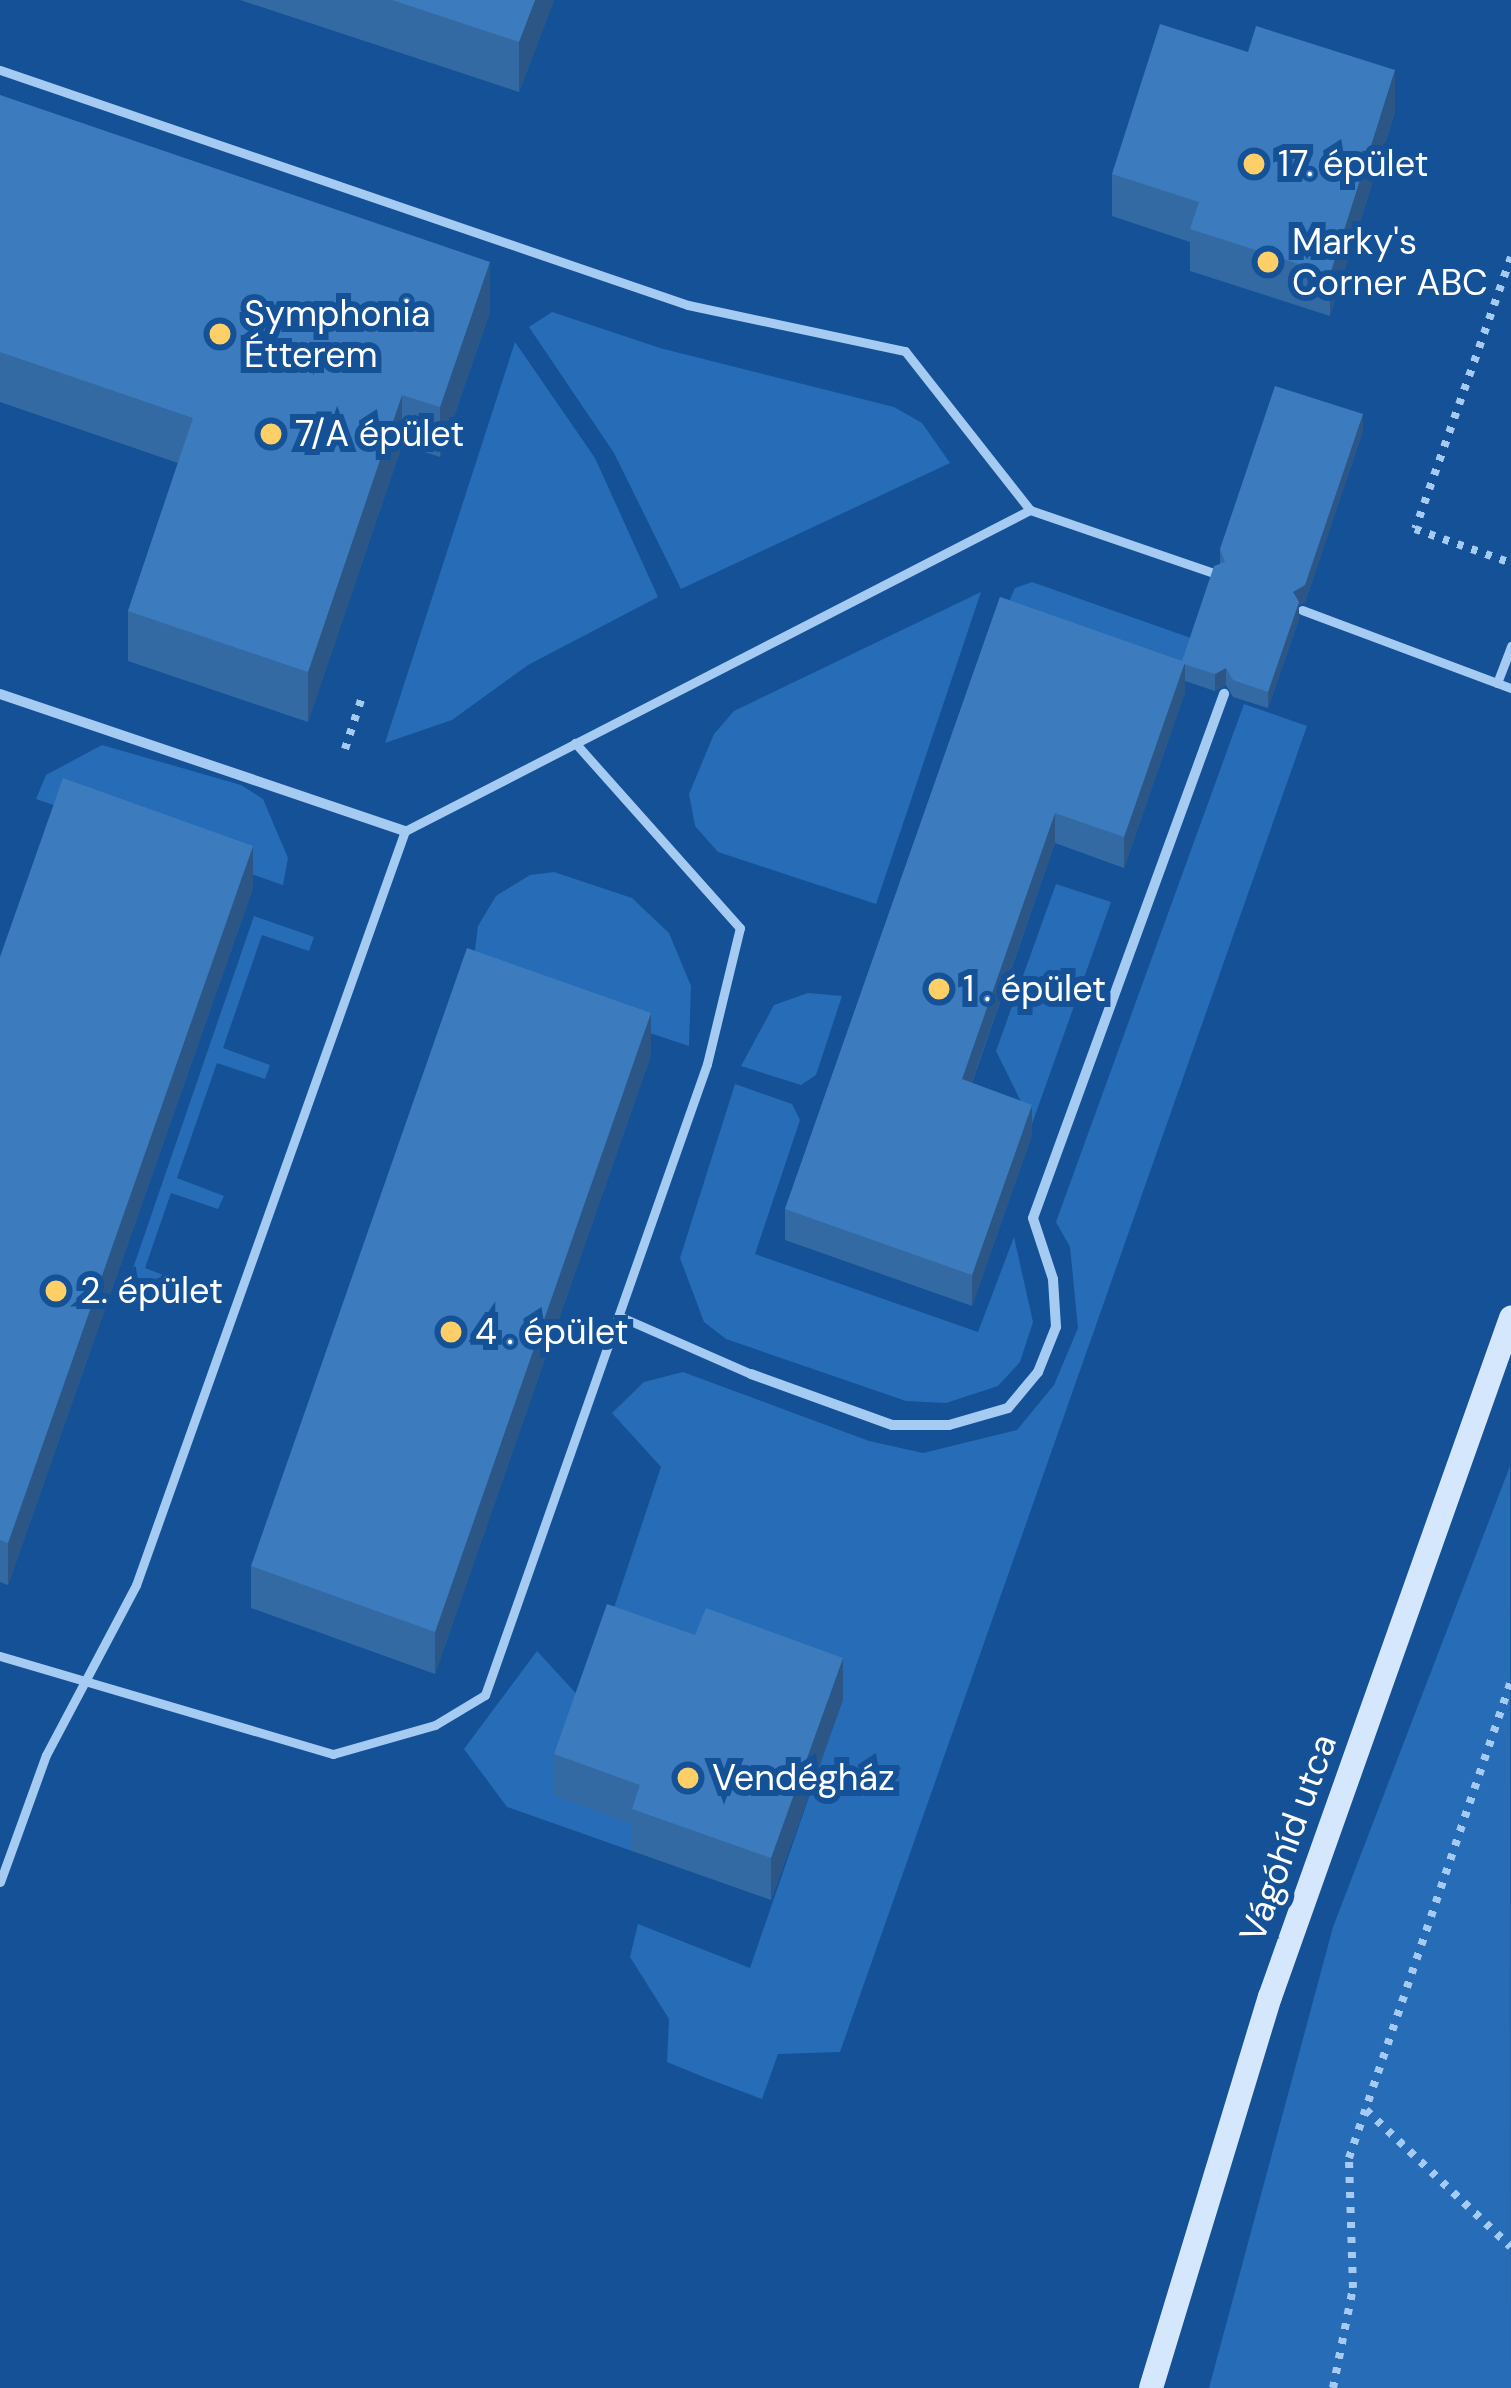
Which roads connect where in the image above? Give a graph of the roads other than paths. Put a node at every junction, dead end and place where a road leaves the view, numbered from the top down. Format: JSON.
{"nodes":[{"id":1,"x":0,"y":70,"type":"edge"},
{"id":2,"x":1030,"y":510,"type":"junction"},
{"id":3,"x":1217,"y":574,"type":"edge"},
{"id":4,"x":1302,"y":610,"type":"edge"},
{"id":5,"x":1511,"y":646,"type":"edge"},
{"id":6,"x":1497,"y":683,"type":"junction"},
{"id":7,"x":1511,"y":688,"type":"edge"},
{"id":8,"x":0,"y":694,"type":"edge"},
{"id":9,"x":1224,"y":694,"type":"edge"},
{"id":10,"x":575,"y":743,"type":"junction"},
{"id":11,"x":404,"y":832,"type":"junction"},
{"id":12,"x":620,"y":1316,"type":"junction"},
{"id":13,"x":1511,"y":1318,"type":"edge"},
{"id":14,"x":751,"y":1374,"type":"joint"},
{"id":15,"x":0,"y":1656,"type":"edge"},
{"id":16,"x":88,"y":1681,"type":"junction"},
{"id":17,"x":0,"y":1882,"type":"edge"},
{"id":18,"x":1151,"y":2388,"type":"edge"}],
"edges":[{"from":1,"to":2,"type":"lane"},
{"from":2,"to":3,"type":"lane"},
{"from":2,"to":10,"type":"lane"},
{"from":4,"to":6,"type":"lane"},
{"from":5,"to":6,"type":"lane"},
{"from":6,"to":7,"type":"lane"},
{"from":8,"to":11,"type":"street"},
{"from":9,"to":14,"type":"street"},
{"from":10,"to":11,"type":"lane"},
{"from":10,"to":12,"type":"lane"},
{"from":11,"to":16,"type":"lane"},
{"from":12,"to":14,"type":"lane"},
{"from":12,"to":16,"type":"lane"},
{"from":13,"to":18,"type":"main road","name":"Vágóhíd utca"},
{"from":15,"to":16,"type":"lane"},
{"from":16,"to":17,"type":"lane"}]}
